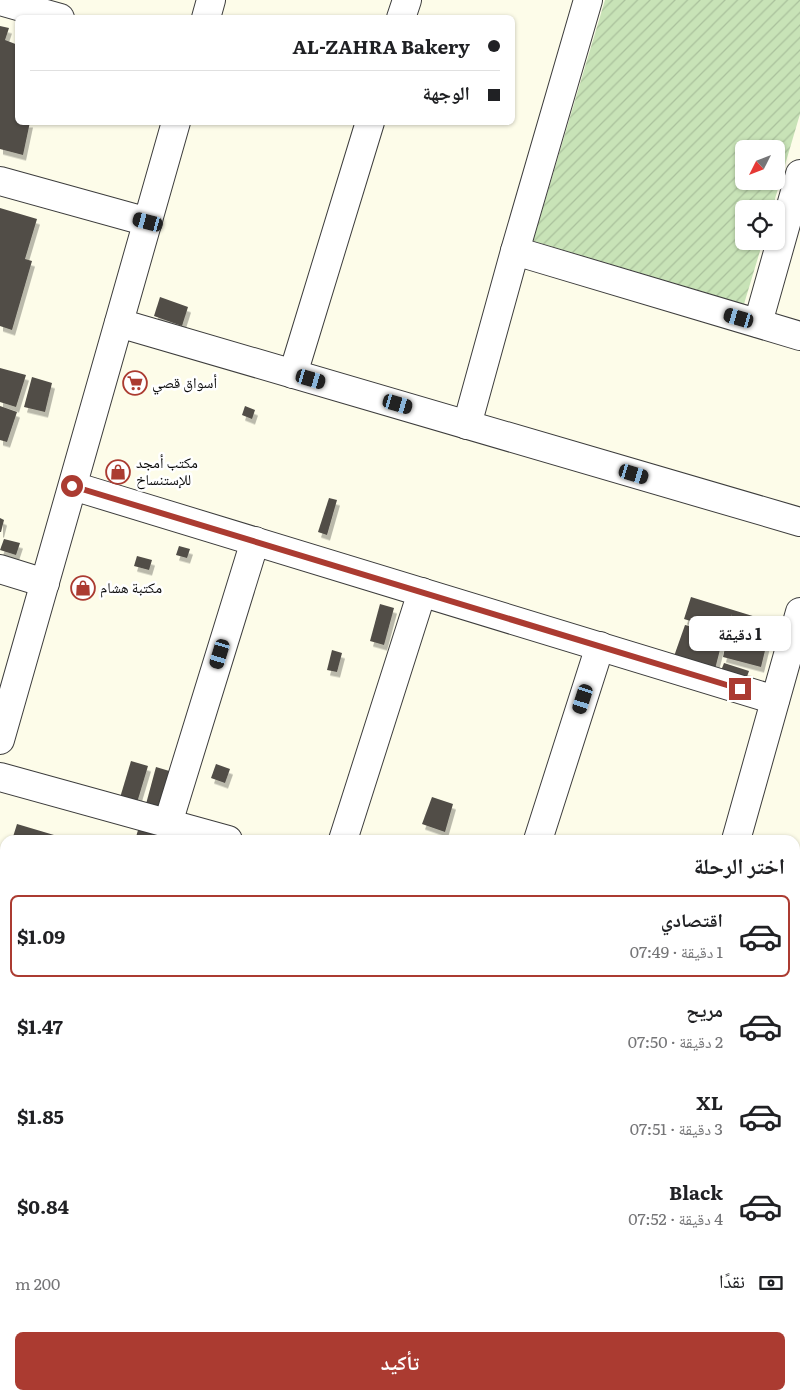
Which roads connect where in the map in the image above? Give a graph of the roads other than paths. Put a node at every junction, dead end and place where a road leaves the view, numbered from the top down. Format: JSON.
{"nodes":[{"id":1,"x":211,"y":0,"type":"edge"},
{"id":2,"x":407,"y":0,"type":"edge"},
{"id":3,"x":588,"y":0,"type":"edge"},
{"id":4,"x":0,"y":1,"type":"edge"},
{"id":5,"x":49,"y":15,"type":"edge"},
{"id":6,"x":207,"y":15,"type":"edge"},
{"id":7,"x":403,"y":15,"type":"edge"},
{"id":8,"x":175,"y":125,"type":"edge"},
{"id":9,"x":369,"y":125,"type":"edge"},
{"id":10,"x":800,"y":174,"type":"edge"},
{"id":11,"x":0,"y":181,"type":"edge"},
{"id":12,"x":148,"y":222,"type":"junction"},
{"id":13,"x":515,"y":251,"type":"junction"},
{"id":14,"x":119,"y":322,"type":"junction"},
{"id":15,"x":758,"y":323,"type":"junction"},
{"id":16,"x":800,"y":336,"type":"edge"},
{"id":17,"x":293,"y":374,"type":"junction"},
{"id":18,"x":467,"y":425,"type":"junction"},
{"id":19,"x":72,"y":486,"type":"junction"},
{"id":20,"x":800,"y":522,"type":"edge"},
{"id":21,"x":254,"y":541,"type":"junction"},
{"id":22,"x":0,"y":569,"type":"edge"},
{"id":23,"x":45,"y":583,"type":"junction"},
{"id":24,"x":422,"y":592,"type":"junction"},
{"id":25,"x":800,"y":612,"type":"edge"},
{"id":26,"x":600,"y":646,"type":"junction"},
{"id":27,"x":775,"y":700,"type":"junction"},
{"id":28,"x":0,"y":740,"type":"edge"},
{"id":29,"x":0,"y":777,"type":"edge"},
{"id":30,"x":168,"y":824,"type":"junction"},
{"id":31,"x":209,"y":835,"type":"edge"},
{"id":32,"x":346,"y":835,"type":"edge"},
{"id":33,"x":540,"y":835,"type":"edge"},
{"id":34,"x":737,"y":835,"type":"edge"}],
"edges":[{"from":1,"to":6,"type":"street"},
{"from":2,"to":7,"type":"street"},
{"from":3,"to":13,"type":"street"},
{"from":4,"to":5,"type":"street"},
{"from":8,"to":12,"type":"street"},
{"from":9,"to":17,"type":"street"},
{"from":10,"to":15,"type":"street"},
{"from":11,"to":12,"type":"street"},
{"from":12,"to":14,"type":"street"},
{"from":13,"to":15,"type":"street"},
{"from":13,"to":18,"type":"street"},
{"from":14,"to":17,"type":"street"},
{"from":14,"to":19,"type":"street"},
{"from":15,"to":16,"type":"street"},
{"from":17,"to":18,"type":"street"},
{"from":18,"to":20,"type":"street"},
{"from":19,"to":21,"type":"street"},
{"from":19,"to":23,"type":"street"},
{"from":21,"to":24,"type":"street"},
{"from":21,"to":30,"type":"street"},
{"from":22,"to":23,"type":"street"},
{"from":23,"to":28,"type":"street"},
{"from":24,"to":26,"type":"street"},
{"from":24,"to":32,"type":"street"},
{"from":25,"to":27,"type":"street"},
{"from":26,"to":27,"type":"street"},
{"from":26,"to":33,"type":"street"},
{"from":27,"to":34,"type":"street"},
{"from":29,"to":30,"type":"street"},
{"from":30,"to":31,"type":"street"}]}
